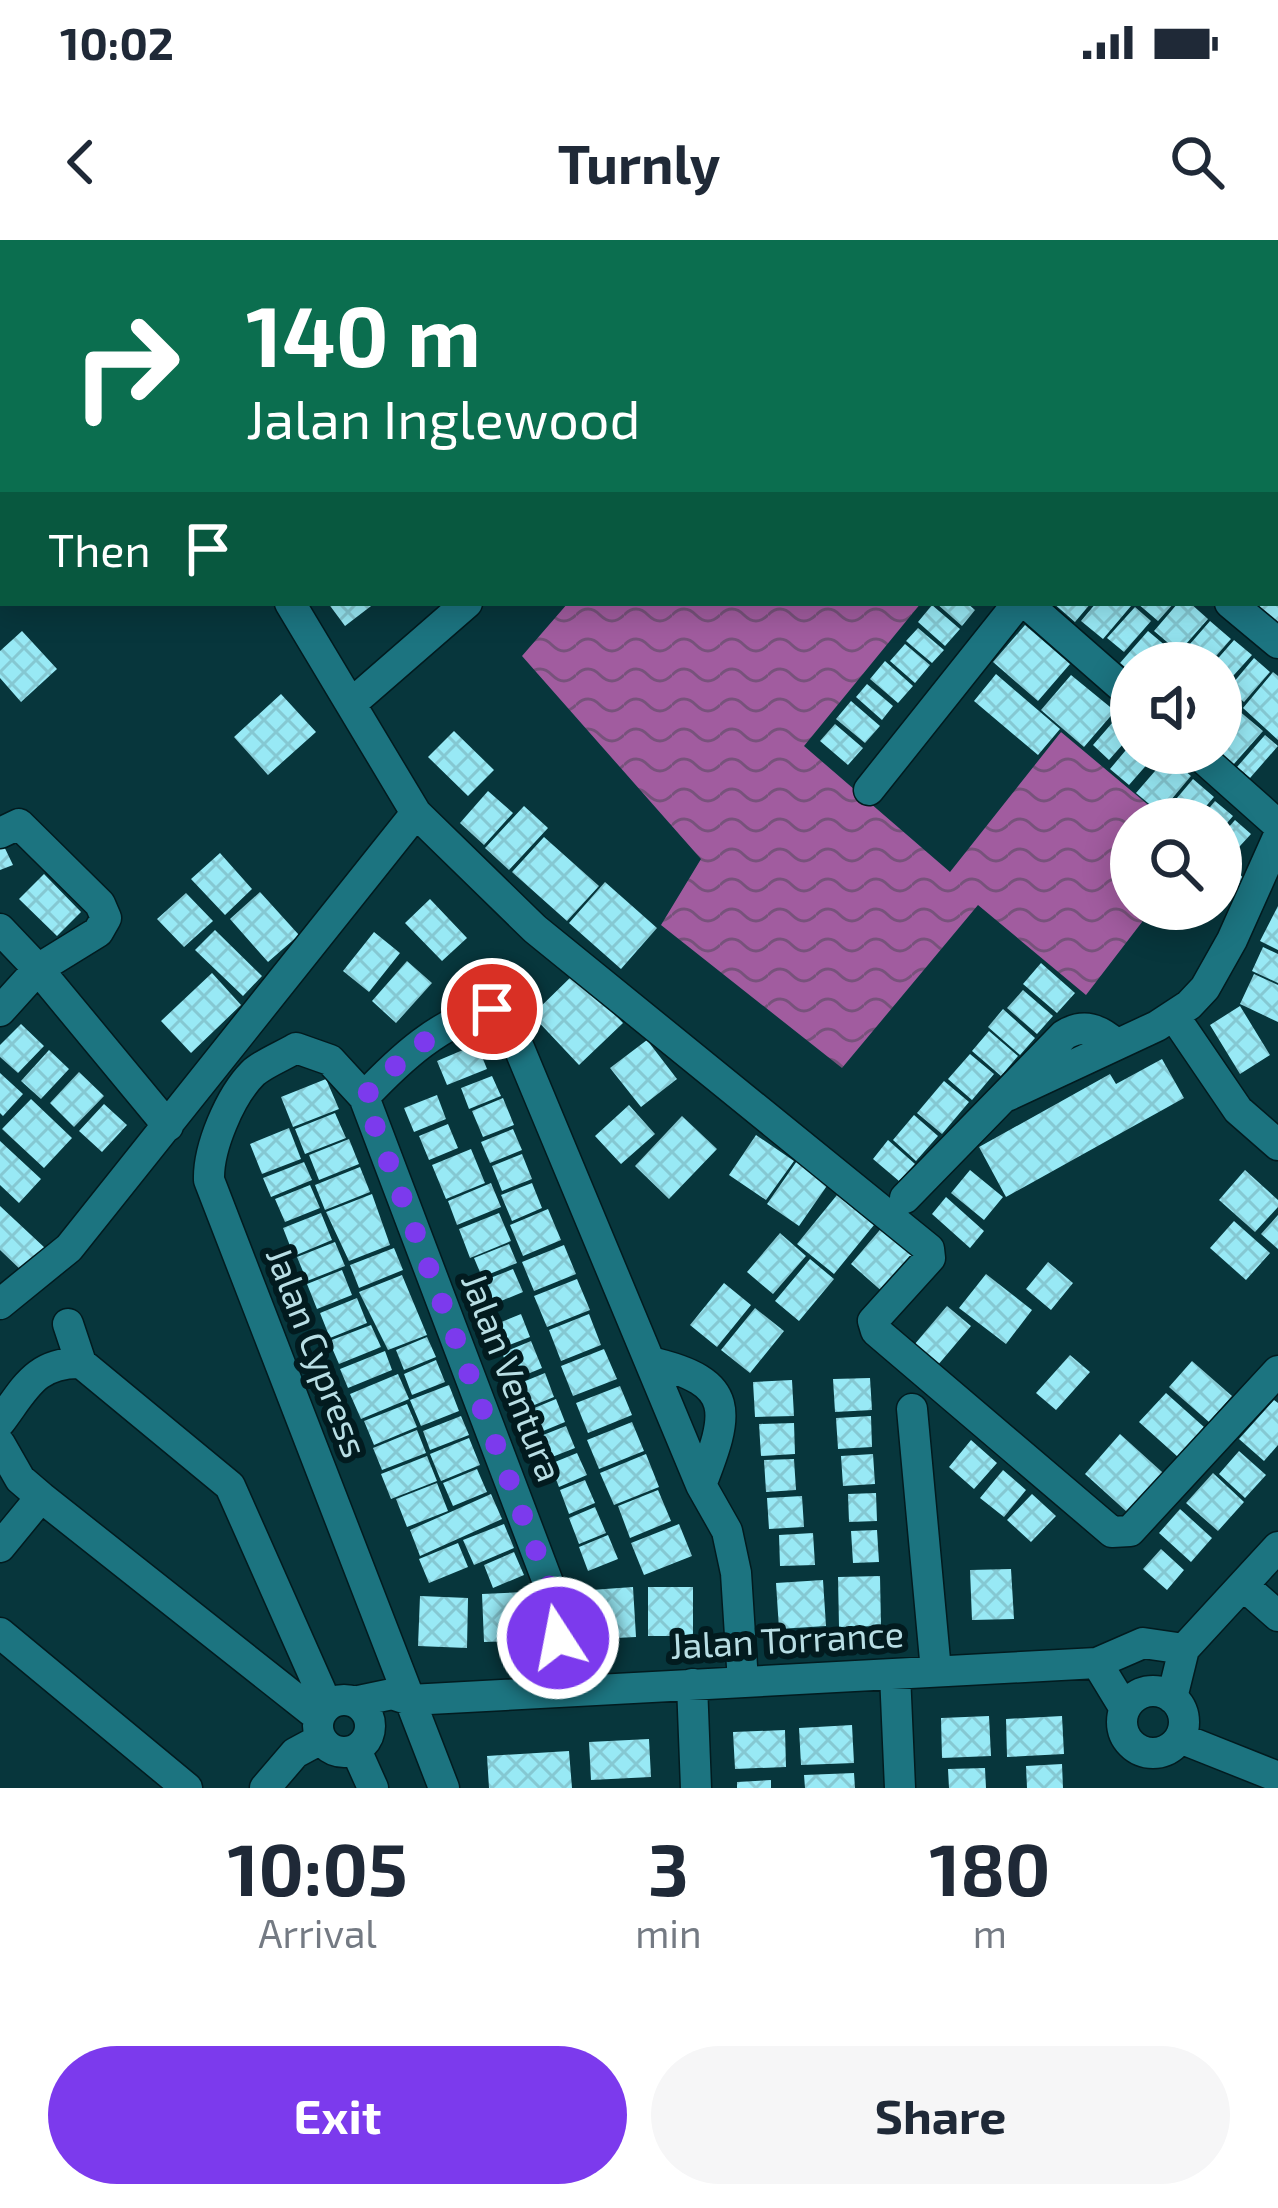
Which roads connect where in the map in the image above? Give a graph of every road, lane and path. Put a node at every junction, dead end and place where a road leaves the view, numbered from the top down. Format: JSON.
{"nodes":[{"id":1,"x":292,"y":606,"type":"edge"},
{"id":2,"x":464,"y":606,"type":"edge"},
{"id":3,"x":1020,"y":606,"type":"edge"},
{"id":4,"x":1026,"y":606,"type":"edge"},
{"id":5,"x":1234,"y":606,"type":"edge"},
{"id":6,"x":1278,"y":643,"type":"edge"},
{"id":7,"x":1110,"y":677,"type":"edge"},
{"id":8,"x":352,"y":703,"type":"junction"},
{"id":9,"x":1221,"y":774,"type":"edge"},
{"id":10,"x":869,"y":790,"type":"dead end"},
{"id":11,"x":416,"y":812,"type":"junction"},
{"id":12,"x":1278,"y":825,"type":"edge"},
{"id":13,"x":0,"y":833,"type":"edge"},
{"id":14,"x":1278,"y":837,"type":"edge"},
{"id":15,"x":0,"y":929,"type":"edge"},
{"id":16,"x":38,"y":969,"type":"junction"},
{"id":17,"x":0,"y":1011,"type":"edge"},
{"id":18,"x":1174,"y":1016,"type":"junction"},
{"id":19,"x":364,"y":1097,"type":"junction"},
{"id":20,"x":168,"y":1126,"type":"junction"},
{"id":21,"x":1278,"y":1145,"type":"edge"},
{"id":22,"x":904,"y":1198,"type":"dead end"},
{"id":23,"x":0,"y":1304,"type":"edge"},
{"id":24,"x":68,"y":1324,"type":"dead end"},
{"id":25,"x":650,"y":1362,"type":"junction"},
{"id":26,"x":81,"y":1363,"type":"junction"},
{"id":27,"x":1278,"y":1371,"type":"edge"},
{"id":28,"x":912,"y":1409,"type":"dead end"},
{"id":29,"x":0,"y":1422,"type":"edge"},
{"id":30,"x":0,"y":1444,"type":"edge"},
{"id":31,"x":701,"y":1485,"type":"junction"},
{"id":32,"x":41,"y":1496,"type":"junction"},
{"id":33,"x":0,"y":1547,"type":"edge"},
{"id":34,"x":1278,"y":1547,"type":"edge"},
{"id":35,"x":1244,"y":1586,"type":"junction"},
{"id":36,"x":1278,"y":1616,"type":"edge"},
{"id":37,"x":3,"y":1640,"type":"edge"},
{"id":38,"x":1184,"y":1649,"type":"junction"},
{"id":39,"x":1097,"y":1663,"type":"junction"},
{"id":40,"x":936,"y":1671,"type":"junction"},
{"id":41,"x":896,"y":1674,"type":"junction"},
{"id":42,"x":743,"y":1682,"type":"junction"},
{"id":43,"x":692,"y":1684,"type":"junction"},
{"id":44,"x":556,"y":1692,"type":"junction"},
{"id":45,"x":1172,"y":1698,"type":"junction"},
{"id":46,"x":410,"y":1700,"type":"junction"},
{"id":47,"x":1125,"y":1709,"type":"junction"},
{"id":48,"x":330,"y":1716,"type":"junction"},
{"id":49,"x":1180,"y":1738,"type":"junction"},
{"id":50,"x":362,"y":1744,"type":"junction"},
{"id":51,"x":1278,"y":1777,"type":"edge"},
{"id":52,"x":188,"y":1788,"type":"edge"},
{"id":53,"x":265,"y":1788,"type":"edge"},
{"id":54,"x":374,"y":1788,"type":"edge"},
{"id":55,"x":444,"y":1788,"type":"edge"},
{"id":56,"x":696,"y":1788,"type":"edge"},
{"id":57,"x":900,"y":1788,"type":"edge"}],
"edges":[{"from":1,"to":8,"type":"street"},
{"from":2,"to":8,"type":"street"},
{"from":3,"to":10,"type":"street"},
{"from":4,"to":7,"type":"street"},
{"from":5,"to":6,"type":"street"},
{"from":8,"to":11,"type":"street"},
{"from":9,"to":12,"type":"street"},
{"from":11,"to":20,"type":"street"},
{"from":11,"to":27,"type":"street"},
{"from":13,"to":16,"type":"street"},
{"from":14,"to":18,"type":"street"},
{"from":15,"to":16,"type":"street"},
{"from":16,"to":17,"type":"street"},
{"from":16,"to":20,"type":"street"},
{"from":18,"to":21,"type":"street"},
{"from":18,"to":22,"type":"street"},
{"from":19,"to":25,"type":"street"},
{"from":19,"to":44,"type":"street","name":"Jalan Ventura"},
{"from":19,"to":46,"type":"street","name":"Jalan Cypress"},
{"from":20,"to":23,"type":"street"},
{"from":24,"to":26,"type":"street"},
{"from":25,"to":31,"type":"street"},
{"from":25,"to":31,"type":"street"},
{"from":26,"to":29,"type":"street"},
{"from":26,"to":48,"type":"street"},
{"from":28,"to":40,"type":"street"},
{"from":30,"to":32,"type":"street"},
{"from":31,"to":42,"type":"street"},
{"from":32,"to":33,"type":"street"},
{"from":32,"to":48,"type":"street"},
{"from":34,"to":35,"type":"street"},
{"from":35,"to":36,"type":"street"},
{"from":35,"to":38,"type":"street"},
{"from":37,"to":52,"type":"street"},
{"from":38,"to":39,"type":"street","name":"Jalan Torrance"},
{"from":38,"to":45,"type":"street"},
{"from":39,"to":40,"type":"street","name":"Jalan Torrance"},
{"from":39,"to":47,"type":"street"},
{"from":40,"to":41,"type":"street","name":"Jalan Torrance"},
{"from":41,"to":42,"type":"street","name":"Jalan Torrance"},
{"from":41,"to":57,"type":"street"},
{"from":42,"to":43,"type":"street","name":"Jalan Torrance"},
{"from":43,"to":44,"type":"street","name":"Jalan Torrance"},
{"from":43,"to":56,"type":"street"},
{"from":44,"to":46,"type":"street","name":"Jalan Torrance"},
{"from":45,"to":47,"type":"street"},
{"from":45,"to":49,"type":"street"},
{"from":46,"to":48,"type":"street","name":"Jalan Torrance"},
{"from":46,"to":50,"type":"street"},
{"from":46,"to":55,"type":"street","name":"Jalan Cypress"},
{"from":47,"to":49,"type":"street"},
{"from":48,"to":50,"type":"street"},
{"from":48,"to":50,"type":"street"},
{"from":48,"to":53,"type":"street"},
{"from":49,"to":51,"type":"street"},
{"from":50,"to":54,"type":"street"}]}
